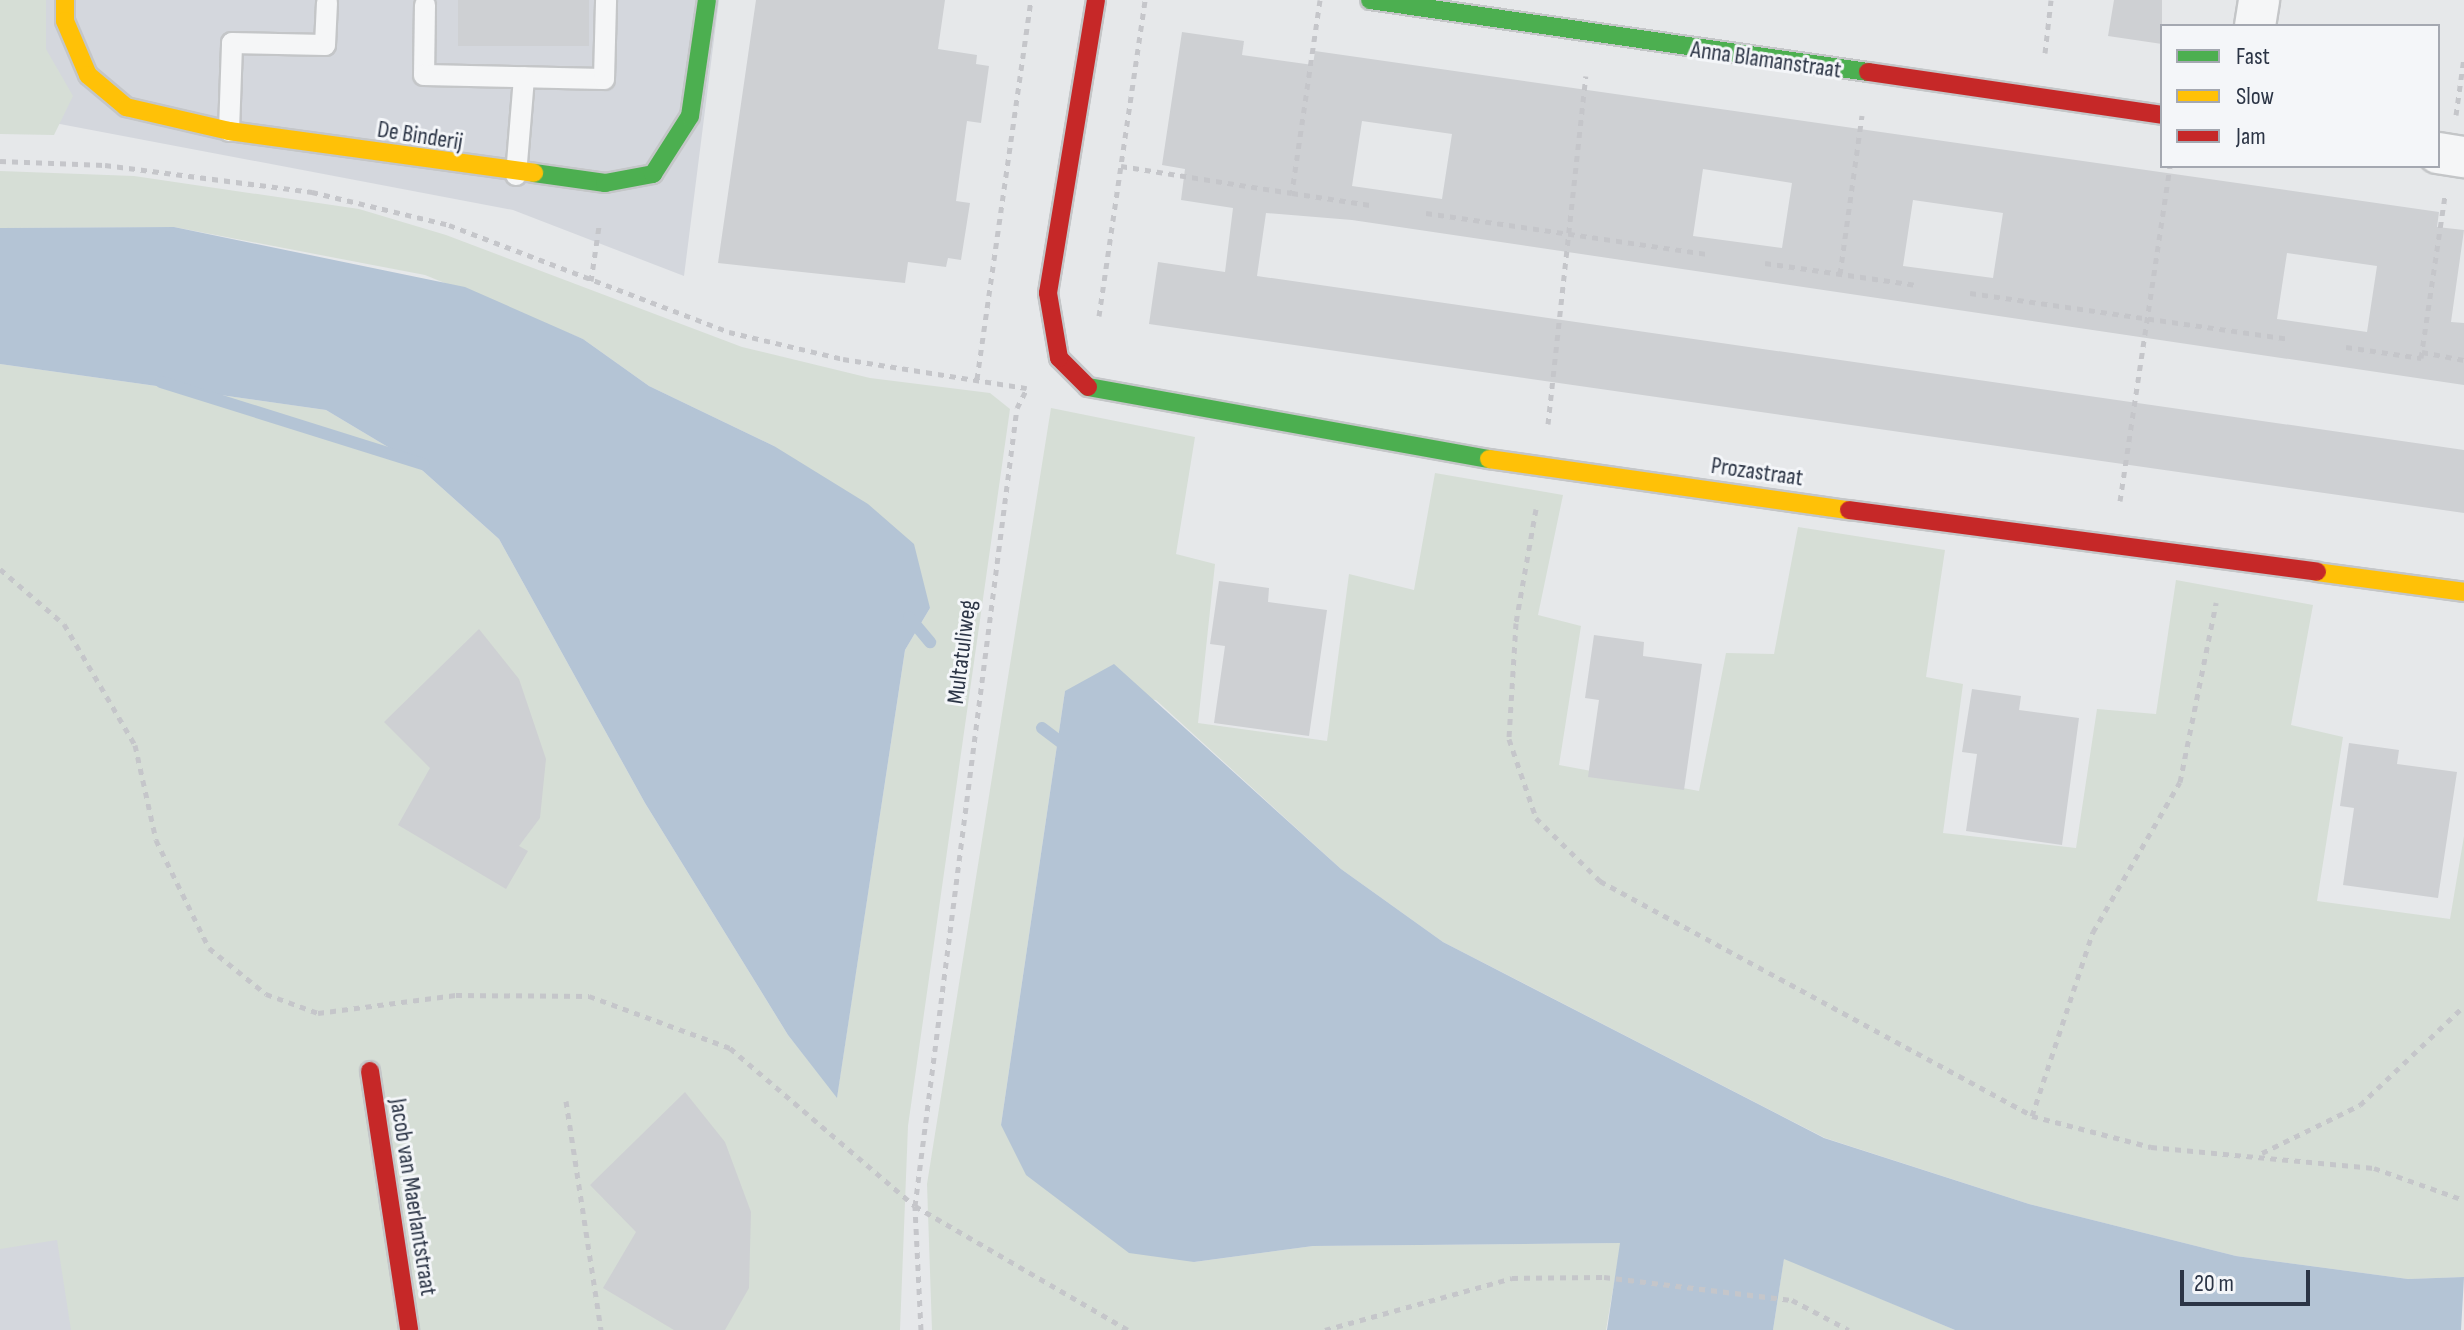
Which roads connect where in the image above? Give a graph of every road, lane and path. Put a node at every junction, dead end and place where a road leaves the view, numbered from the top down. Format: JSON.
{"nodes":[{"id":1,"x":65,"y":0,"type":"edge"},
{"id":2,"x":606,"y":0,"type":"edge"},
{"id":3,"x":707,"y":0,"type":"edge"},
{"id":4,"x":1031,"y":0,"type":"edge"},
{"id":5,"x":1096,"y":0,"type":"edge"},
{"id":6,"x":1145,"y":0,"type":"edge"},
{"id":7,"x":1320,"y":0,"type":"edge"},
{"id":8,"x":1370,"y":0,"type":"edge"},
{"id":9,"x":2051,"y":0,"type":"edge"},
{"id":10,"x":2259,"y":0,"type":"edge"},
{"id":11,"x":327,"y":3,"type":"dead end"},
{"id":12,"x":425,"y":5,"type":"dead end"},
{"id":13,"x":1540,"y":12,"type":"edge"},
{"id":14,"x":2255,"y":24,"type":"edge"},
{"id":15,"x":1590,"y":36,"type":"junction"},
{"id":16,"x":2464,"y":57,"type":"edge"},
{"id":17,"x":1868,"y":74,"type":"junction"},
{"id":18,"x":524,"y":77,"type":"junction"},
{"id":19,"x":2039,"y":98,"type":"junction"},
{"id":20,"x":2160,"y":115,"type":"edge"},
{"id":21,"x":229,"y":131,"type":"junction"},
{"id":22,"x":2451,"y":155,"type":"edge"},
{"id":23,"x":0,"y":161,"type":"edge"},
{"id":24,"x":1121,"y":166,"type":"junction"},
{"id":25,"x":2170,"y":168,"type":"edge"},
{"id":26,"x":516,"y":175,"type":"junction"},
{"id":27,"x":605,"y":183,"type":"junction"},
{"id":28,"x":1292,"y":193,"type":"junction"},
{"id":29,"x":1370,"y":205,"type":"dead end"},
{"id":30,"x":1426,"y":213,"type":"dead end"},
{"id":31,"x":1569,"y":234,"type":"junction"},
{"id":32,"x":1706,"y":254,"type":"dead end"},
{"id":33,"x":1765,"y":263,"type":"dead end"},
{"id":34,"x":1840,"y":274,"type":"junction"},
{"id":35,"x":591,"y":281,"type":"junction"},
{"id":36,"x":1916,"y":285,"type":"dead end"},
{"id":37,"x":1970,"y":293,"type":"dead end"},
{"id":38,"x":2147,"y":319,"type":"junction"},
{"id":39,"x":2290,"y":339,"type":"dead end"},
{"id":40,"x":2346,"y":347,"type":"dead end"},
{"id":41,"x":2422,"y":352,"type":"junction"},
{"id":42,"x":1059,"y":358,"type":"junction"},
{"id":43,"x":2464,"y":360,"type":"edge"},
{"id":44,"x":977,"y":379,"type":"junction"},
{"id":45,"x":1027,"y":388,"type":"junction"},
{"id":46,"x":1089,"y":388,"type":"junction"},
{"id":47,"x":1544,"y":469,"type":"junction"},
{"id":48,"x":2114,"y":544,"type":"junction"},
{"id":49,"x":2224,"y":559,"type":"junction"},
{"id":50,"x":0,"y":569,"type":"edge"},
{"id":51,"x":2464,"y":592,"type":"edge"},
{"id":52,"x":2464,"y":1006,"type":"edge"},
{"id":53,"x":370,"y":1071,"type":"dead end"},
{"id":54,"x":566,"y":1101,"type":"dead end"},
{"id":55,"x":2032,"y":1116,"type":"junction"},
{"id":56,"x":2261,"y":1154,"type":"junction"},
{"id":57,"x":2464,"y":1200,"type":"edge"},
{"id":58,"x":915,"y":1206,"type":"junction"},
{"id":59,"x":409,"y":1330,"type":"edge"},
{"id":60,"x":601,"y":1330,"type":"edge"},
{"id":61,"x":921,"y":1330,"type":"edge"},
{"id":62,"x":1128,"y":1330,"type":"edge"},
{"id":63,"x":1325,"y":1330,"type":"edge"},
{"id":64,"x":1849,"y":1330,"type":"edge"}],
"edges":[{"from":1,"to":21,"type":"street","name":"De Binderij"},
{"from":2,"to":18,"type":"lane"},
{"from":3,"to":27,"type":"street","name":"De Binderij"},
{"from":4,"to":44,"type":"path"},
{"from":5,"to":42,"type":"street"},
{"from":6,"to":24,"type":"path"},
{"from":7,"to":28,"type":"path"},
{"from":8,"to":13,"type":"street","name":"Anna Blamanstraat"},
{"from":9,"to":19,"type":"path"},
{"from":10,"to":14,"type":"street"},
{"from":11,"to":21,"type":"lane"},
{"from":12,"to":18,"type":"lane"},
{"from":13,"to":15,"type":"street","name":"Anna Blamanstraat"},
{"from":15,"to":17,"type":"street","name":"Anna Blamanstraat"},
{"from":15,"to":31,"type":"path"},
{"from":16,"to":22,"type":"path"},
{"from":17,"to":19,"type":"street","name":"Anna Blamanstraat"},
{"from":17,"to":34,"type":"path"},
{"from":18,"to":26,"type":"lane"},
{"from":19,"to":20,"type":"street","name":"Anna Blamanstraat"},
{"from":21,"to":26,"type":"street","name":"De Binderij"},
{"from":22,"to":41,"type":"path"},
{"from":23,"to":35,"type":"path"},
{"from":24,"to":28,"type":"path"},
{"from":24,"to":46,"type":"path"},
{"from":25,"to":38,"type":"path"},
{"from":26,"to":27,"type":"street","name":"De Binderij"},
{"from":27,"to":35,"type":"path"},
{"from":28,"to":29,"type":"path"},
{"from":30,"to":31,"type":"path"},
{"from":31,"to":32,"type":"path"},
{"from":31,"to":47,"type":"path"},
{"from":33,"to":34,"type":"path"},
{"from":34,"to":36,"type":"path"},
{"from":35,"to":44,"type":"path"},
{"from":37,"to":38,"type":"path"},
{"from":38,"to":39,"type":"path"},
{"from":38,"to":48,"type":"path"},
{"from":40,"to":41,"type":"path"},
{"from":41,"to":43,"type":"path"},
{"from":42,"to":45,"type":"path","name":"Multatuliweg"},
{"from":42,"to":46,"type":"street"},
{"from":44,"to":45,"type":"path"},
{"from":45,"to":58,"type":"path","name":"Multatuliweg"},
{"from":46,"to":47,"type":"street","name":"Prozastraat"},
{"from":47,"to":48,"type":"street","name":"Prozastraat"},
{"from":47,"to":55,"type":"path"},
{"from":48,"to":49,"type":"street","name":"Prozastraat"},
{"from":49,"to":51,"type":"street","name":"Prozastraat"},
{"from":49,"to":55,"type":"path"},
{"from":50,"to":58,"type":"path"},
{"from":52,"to":56,"type":"path"},
{"from":53,"to":59,"type":"street","name":"Jacob van Maerlantstraat"},
{"from":54,"to":60,"type":"path"},
{"from":55,"to":56,"type":"path"},
{"from":56,"to":57,"type":"path"},
{"from":58,"to":61,"type":"path","name":"Multatuliweg"},
{"from":58,"to":62,"type":"path"},
{"from":63,"to":64,"type":"path"}]}
